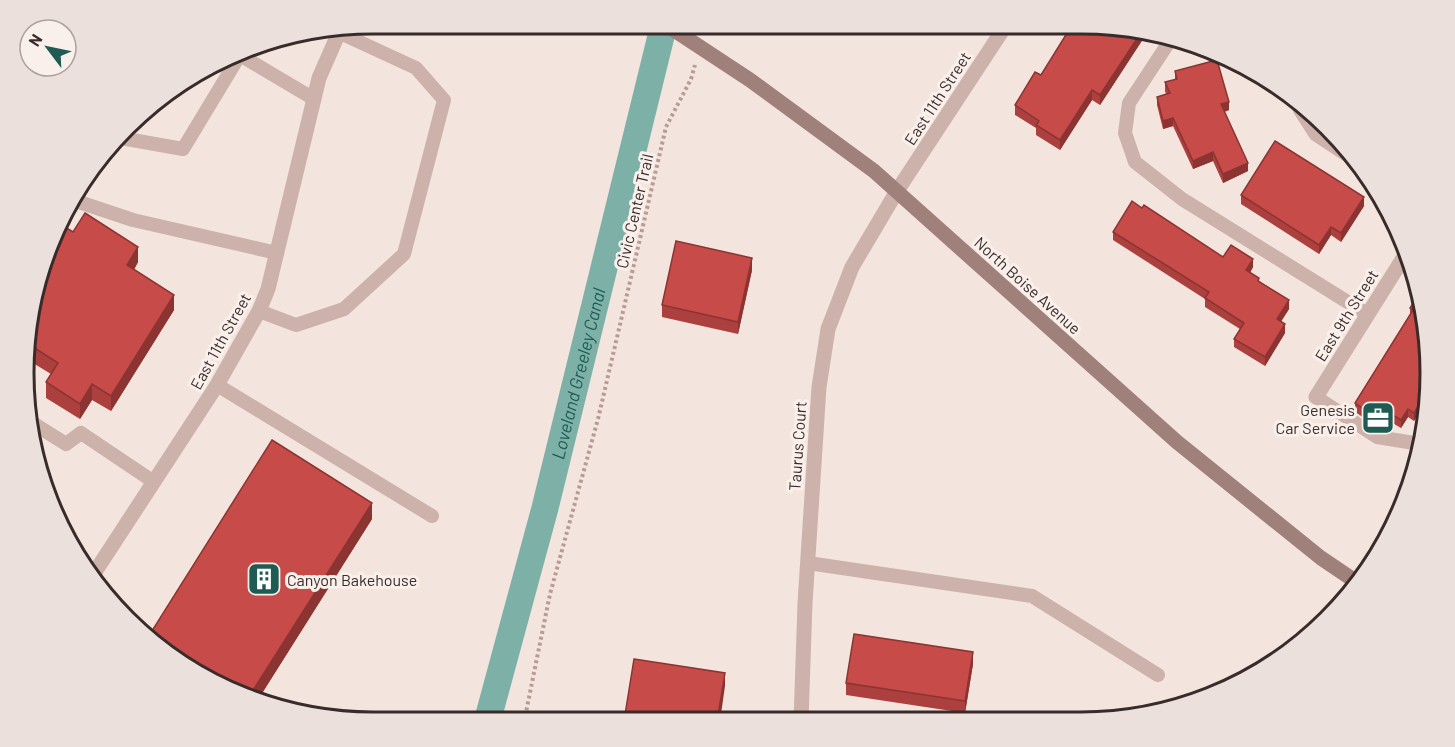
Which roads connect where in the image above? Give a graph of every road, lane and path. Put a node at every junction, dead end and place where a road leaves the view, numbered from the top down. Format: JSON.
{"nodes":[{"id":1,"x":682,"y":34,"type":"edge"},
{"id":2,"x":1000,"y":34,"type":"edge"},
{"id":3,"x":348,"y":35,"type":"edge"},
{"id":4,"x":337,"y":36,"type":"edge"},
{"id":5,"x":699,"y":45,"type":"junction"},
{"id":6,"x":1167,"y":45,"type":"edge"},
{"id":7,"x":248,"y":58,"type":"edge"},
{"id":8,"x":235,"y":64,"type":"edge"},
{"id":9,"x":314,"y":99,"type":"junction"},
{"id":10,"x":1308,"y":122,"type":"edge"},
{"id":11,"x":129,"y":139,"type":"edge"},
{"id":12,"x":1329,"y":143,"type":"edge"},
{"id":13,"x":897,"y":191,"type":"junction"},
{"id":14,"x":80,"y":203,"type":"edge"},
{"id":15,"x":277,"y":253,"type":"junction"},
{"id":16,"x":1401,"y":261,"type":"edge"},
{"id":17,"x":259,"y":311,"type":"junction"},
{"id":18,"x":1367,"y":314,"type":"junction"},
{"id":19,"x":217,"y":385,"type":"junction"},
{"id":20,"x":1316,"y":398,"type":"joint"},
{"id":21,"x":39,"y":427,"type":"edge"},
{"id":22,"x":1413,"y":443,"type":"edge"},
{"id":23,"x":154,"y":482,"type":"junction"},
{"id":24,"x":432,"y":516,"type":"dead end"},
{"id":25,"x":808,"y":563,"type":"junction"},
{"id":26,"x":97,"y":569,"type":"edge"},
{"id":27,"x":1351,"y":578,"type":"edge"},
{"id":28,"x":1158,"y":675,"type":"dead end"},
{"id":29,"x":526,"y":712,"type":"edge"},
{"id":30,"x":801,"y":712,"type":"edge"}],
"edges":[{"from":1,"to":5,"type":"street","name":"North Boise Avenue"},
{"from":2,"to":13,"type":"street","name":"East 11th Street"},
{"from":3,"to":17,"type":"lane"},
{"from":4,"to":9,"type":"street","name":"East 11th Street"},
{"from":5,"to":13,"type":"street","name":"North Boise Avenue"},
{"from":5,"to":29,"type":"path","name":"Civic Center Trail"},
{"from":6,"to":18,"type":"lane"},
{"from":7,"to":9,"type":"lane"},
{"from":8,"to":11,"type":"lane"},
{"from":9,"to":15,"type":"street","name":"East 11th Street"},
{"from":10,"to":12,"type":"street"},
{"from":13,"to":25,"type":"street","name":"Taurus Court"},
{"from":13,"to":27,"type":"street","name":"North Boise Avenue"},
{"from":14,"to":15,"type":"lane"},
{"from":15,"to":17,"type":"street","name":"East 11th Street"},
{"from":16,"to":18,"type":"street","name":"East 9th Street"},
{"from":17,"to":19,"type":"street","name":"East 11th Street"},
{"from":18,"to":20,"type":"street","name":"East 9th Street"},
{"from":19,"to":23,"type":"street","name":"East 11th Street"},
{"from":19,"to":24,"type":"lane"},
{"from":20,"to":22,"type":"lane"},
{"from":21,"to":23,"type":"lane"},
{"from":23,"to":26,"type":"street","name":"East 11th Street"},
{"from":25,"to":28,"type":"lane"},
{"from":25,"to":30,"type":"street","name":"Taurus Court"}]}
